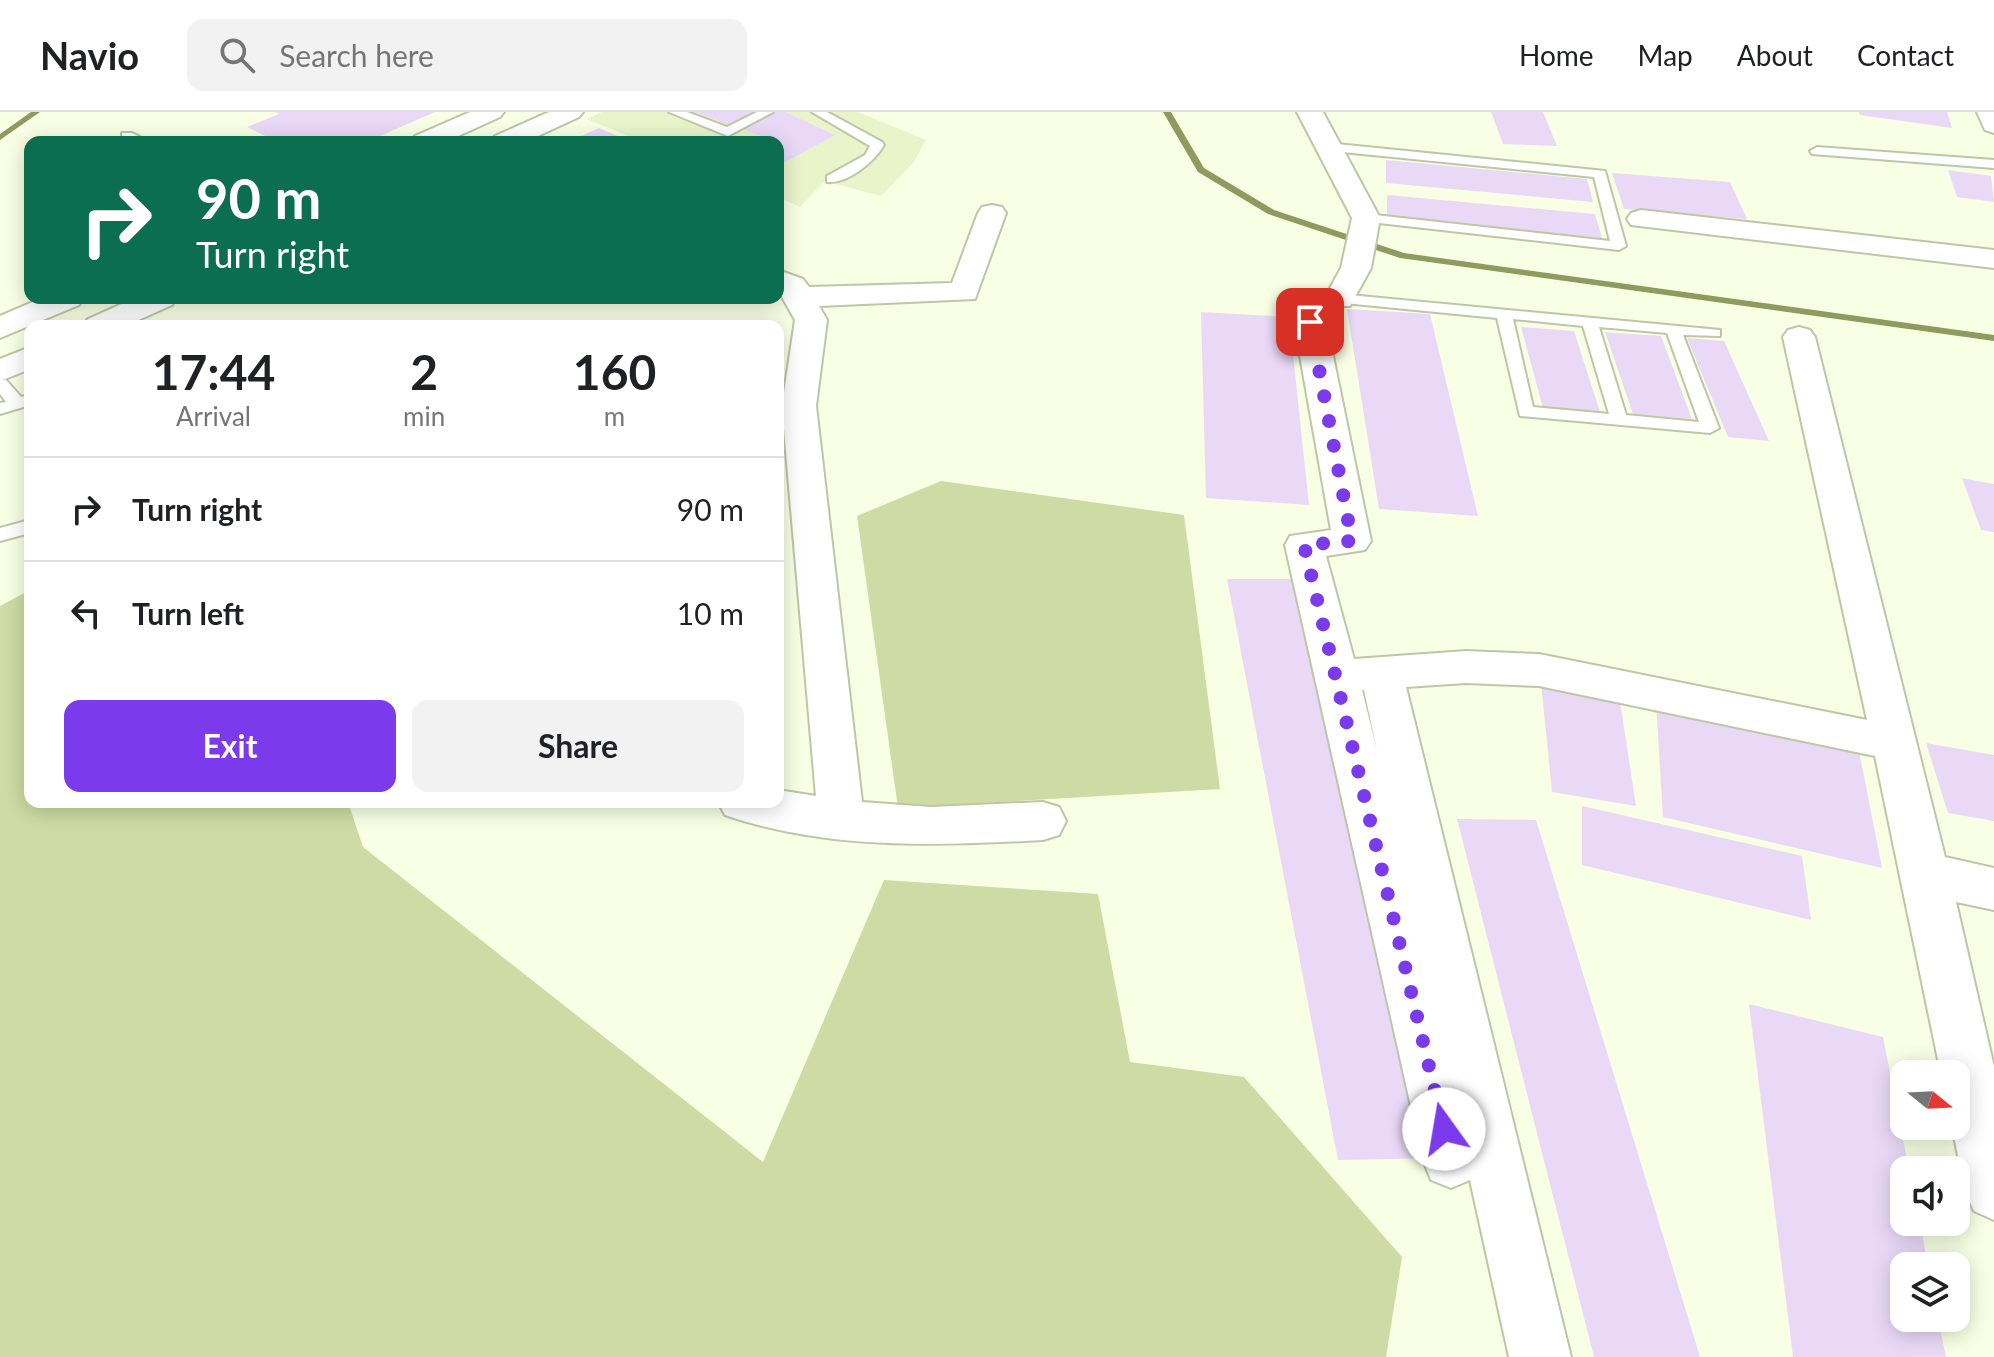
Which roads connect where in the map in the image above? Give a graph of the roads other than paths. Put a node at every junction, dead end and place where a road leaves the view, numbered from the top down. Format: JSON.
{"nodes":[{"id":1,"x":491,"y":112,"type":"edge"},
{"id":2,"x":570,"y":112,"type":"edge"},
{"id":3,"x":675,"y":112,"type":"edge"},
{"id":4,"x":767,"y":112,"type":"edge"},
{"id":5,"x":818,"y":112,"type":"edge"},
{"id":6,"x":1310,"y":112,"type":"edge"},
{"id":7,"x":1990,"y":112,"type":"edge"},
{"id":8,"x":1994,"y":123,"type":"edge"},
{"id":9,"x":437,"y":136,"type":"edge"},
{"id":10,"x":517,"y":136,"type":"edge"},
{"id":11,"x":1327,"y":147,"type":"junction"},
{"id":12,"x":1817,"y":151,"type":"dead end"},
{"id":13,"x":1994,"y":164,"type":"edge"},
{"id":14,"x":832,"y":179,"type":"dead end"},
{"id":15,"x":992,"y":213,"type":"dead end"},
{"id":16,"x":1641,"y":219,"type":"dead end"},
{"id":17,"x":1365,"y":223,"type":"junction"},
{"id":18,"x":1994,"y":259,"type":"edge"},
{"id":19,"x":788,"y":288,"type":"edge"},
{"id":20,"x":1339,"y":299,"type":"junction"},
{"id":21,"x":54,"y":304,"type":"edge"},
{"id":22,"x":148,"y":304,"type":"edge"},
{"id":23,"x":1503,"y":312,"type":"junction"},
{"id":24,"x":112,"y":320,"type":"edge"},
{"id":25,"x":1589,"y":321,"type":"junction"},
{"id":26,"x":0,"y":328,"type":"edge"},
{"id":27,"x":1673,"y":329,"type":"junction"},
{"id":28,"x":1714,"y":333,"type":"dead end"},
{"id":29,"x":1799,"y":337,"type":"dead end"},
{"id":30,"x":24,"y":360,"type":"edge"},
{"id":31,"x":0,"y":371,"type":"edge"},
{"id":32,"x":0,"y":384,"type":"edge"},
{"id":33,"x":16,"y":404,"type":"edge"},
{"id":34,"x":788,"y":408,"type":"edge"},
{"id":35,"x":1619,"y":420,"type":"junction"},
{"id":36,"x":24,"y":528,"type":"edge"},
{"id":37,"x":0,"y":535,"type":"edge"},
{"id":38,"x":1359,"y":675,"type":"junction"},
{"id":39,"x":1895,"y":743,"type":"junction"},
{"id":40,"x":774,"y":808,"type":"edge"},
{"id":41,"x":841,"y":820,"type":"junction"},
{"id":42,"x":1043,"y":821,"type":"dead end"},
{"id":43,"x":1925,"y":874,"type":"junction"},
{"id":44,"x":1994,"y":889,"type":"edge"},
{"id":45,"x":1451,"y":1160,"type":"dead end"},
{"id":46,"x":1994,"y":1191,"type":"edge"},
{"id":47,"x":1540,"y":1357,"type":"edge"}],
"edges":[{"from":1,"to":9,"type":"street"},
{"from":2,"to":10,"type":"street"},
{"from":3,"to":4,"type":"lane"},
{"from":5,"to":14,"type":"lane"},
{"from":6,"to":11,"type":"street"},
{"from":7,"to":8,"type":"street"},
{"from":11,"to":17,"type":"street"},
{"from":11,"to":17,"type":"lane"},
{"from":12,"to":13,"type":"lane"},
{"from":15,"to":19,"type":"street"},
{"from":16,"to":18,"type":"street"},
{"from":17,"to":20,"type":"street"},
{"from":19,"to":34,"type":"street"},
{"from":20,"to":23,"type":"lane"},
{"from":20,"to":38,"type":"street"},
{"from":21,"to":26,"type":"street"},
{"from":22,"to":24,"type":"street"},
{"from":23,"to":25,"type":"lane"},
{"from":23,"to":35,"type":"lane"},
{"from":25,"to":27,"type":"lane"},
{"from":25,"to":35,"type":"lane"},
{"from":27,"to":28,"type":"lane"},
{"from":27,"to":35,"type":"lane"},
{"from":29,"to":39,"type":"street"},
{"from":30,"to":31,"type":"street"},
{"from":32,"to":33,"type":"lane"},
{"from":34,"to":41,"type":"street"},
{"from":36,"to":37,"type":"lane"},
{"from":38,"to":39,"type":"street"},
{"from":38,"to":45,"type":"street"},
{"from":38,"to":47,"type":"street"},
{"from":39,"to":43,"type":"street"},
{"from":40,"to":41,"type":"street"},
{"from":41,"to":42,"type":"street"},
{"from":43,"to":44,"type":"street"},
{"from":43,"to":46,"type":"street"}]}
